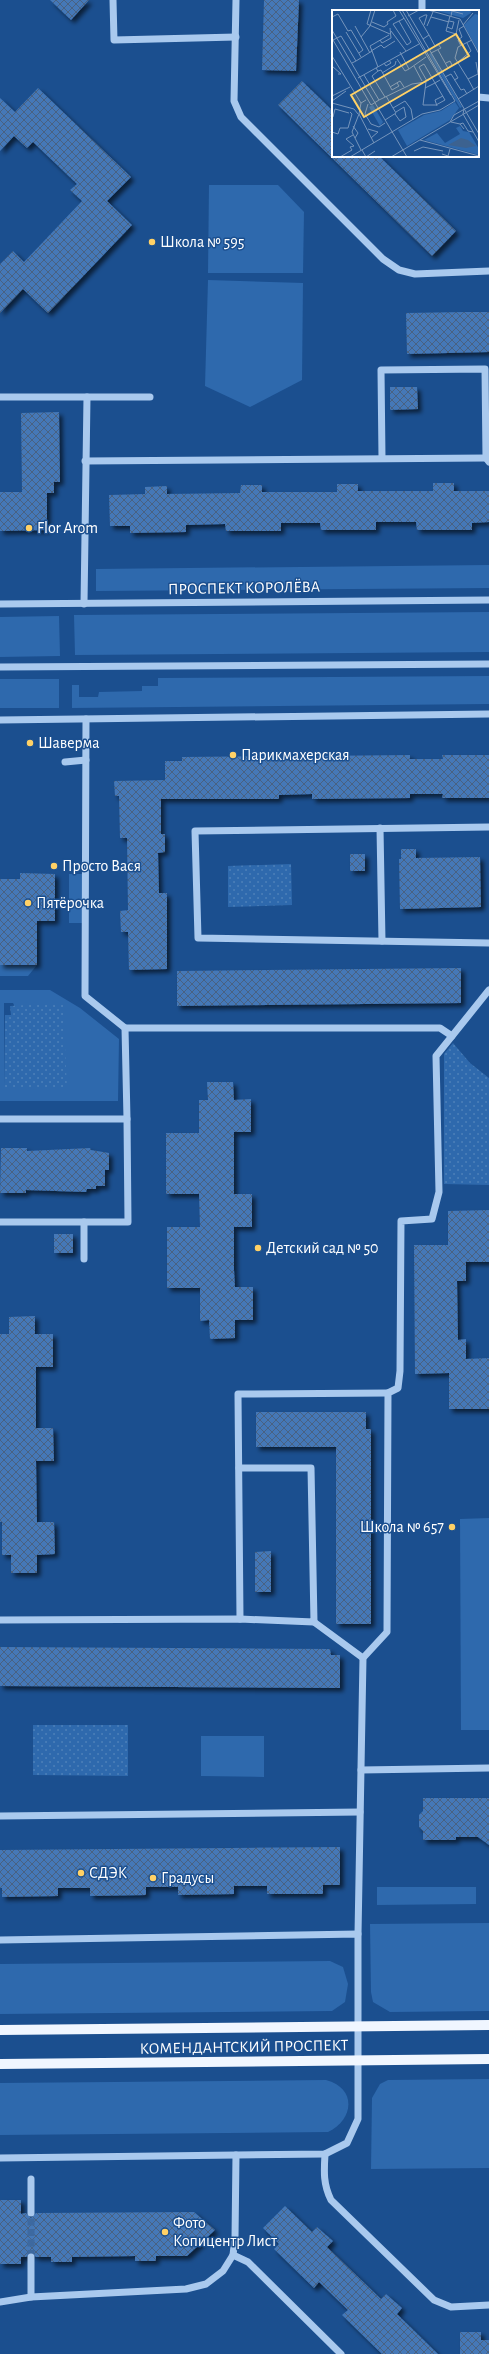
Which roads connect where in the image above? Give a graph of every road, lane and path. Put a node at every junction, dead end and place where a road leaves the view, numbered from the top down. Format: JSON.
{"nodes":[{"id":1,"x":113,"y":0,"type":"edge"},
{"id":2,"x":236,"y":0,"type":"edge"},
{"id":3,"x":236,"y":36,"type":"junction"},
{"id":4,"x":479,"y":97,"type":"edge"},
{"id":5,"x":489,"y":98,"type":"edge"},
{"id":6,"x":489,"y":271,"type":"edge"},
{"id":7,"x":0,"y":397,"type":"edge"},
{"id":8,"x":87,"y":397,"type":"junction"},
{"id":9,"x":150,"y":398,"type":"dead end"},
{"id":10,"x":382,"y":458,"type":"junction"},
{"id":11,"x":488,"y":460,"type":"edge"},
{"id":12,"x":85,"y":461,"type":"junction"},
{"id":13,"x":489,"y":600,"type":"edge"},
{"id":14,"x":0,"y":604,"type":"edge"},
{"id":15,"x":84,"y":604,"type":"junction"},
{"id":16,"x":489,"y":664,"type":"edge"},
{"id":17,"x":0,"y":667,"type":"edge"},
{"id":18,"x":489,"y":714,"type":"edge"},
{"id":19,"x":86,"y":719,"type":"junction"},
{"id":20,"x":0,"y":720,"type":"edge"},
{"id":21,"x":86,"y":760,"type":"junction"},
{"id":22,"x":65,"y":762,"type":"dead end"},
{"id":23,"x":489,"y":827,"type":"edge"},
{"id":24,"x":380,"y":828,"type":"junction"},
{"id":25,"x":382,"y":941,"type":"junction"},
{"id":26,"x":489,"y":943,"type":"edge"},
{"id":27,"x":489,"y":990,"type":"edge"},
{"id":28,"x":126,"y":1028,"type":"junction"},
{"id":29,"x":452,"y":1036,"type":"junction"},
{"id":30,"x":0,"y":1119,"type":"edge"},
{"id":31,"x":127,"y":1119,"type":"junction"},
{"id":32,"x":0,"y":1222,"type":"edge"},
{"id":33,"x":84,"y":1222,"type":"junction"},
{"id":34,"x":84,"y":1259,"type":"dead end"},
{"id":35,"x":388,"y":1393,"type":"junction"},
{"id":36,"x":239,"y":1468,"type":"junction"},
{"id":37,"x":240,"y":1619,"type":"junction"},
{"id":38,"x":0,"y":1620,"type":"edge"},
{"id":39,"x":314,"y":1622,"type":"junction"},
{"id":40,"x":363,"y":1658,"type":"junction"},
{"id":41,"x":489,"y":1768,"type":"edge"},
{"id":42,"x":361,"y":1770,"type":"junction"},
{"id":43,"x":360,"y":1812,"type":"junction"},
{"id":44,"x":0,"y":1816,"type":"edge"},
{"id":45,"x":358,"y":1934,"type":"junction"},
{"id":46,"x":0,"y":1940,"type":"edge"},
{"id":47,"x":489,"y":2025,"type":"edge"},
{"id":48,"x":357,"y":2026,"type":"junction"},
{"id":49,"x":0,"y":2030,"type":"edge"},
{"id":50,"x":489,"y":2059,"type":"edge"},
{"id":51,"x":357,"y":2060,"type":"junction"},
{"id":52,"x":0,"y":2064,"type":"edge"},
{"id":53,"x":325,"y":2154,"type":"junction"},
{"id":54,"x":236,"y":2155,"type":"junction"},
{"id":55,"x":0,"y":2158,"type":"edge"},
{"id":56,"x":31,"y":2179,"type":"dead end"},
{"id":57,"x":31,"y":2213,"type":"tunnel mouth"},
{"id":58,"x":233,"y":2255,"type":"junction"},
{"id":59,"x":31,"y":2257,"type":"tunnel mouth"},
{"id":60,"x":31,"y":2297,"type":"junction"},
{"id":61,"x":0,"y":2302,"type":"edge"},
{"id":62,"x":489,"y":2305,"type":"edge"},
{"id":63,"x":341,"y":2354,"type":"edge"}],
"edges":[{"from":1,"to":3,"type":"street"},
{"from":2,"to":3,"type":"street"},
{"from":3,"to":6,"type":"street"},
{"from":4,"to":5,"type":"street"},
{"from":7,"to":8,"type":"street"},
{"from":8,"to":9,"type":"street"},
{"from":8,"to":12,"type":"street"},
{"from":10,"to":11,"type":"street"},
{"from":10,"to":11,"type":"street"},
{"from":10,"to":12,"type":"street"},
{"from":12,"to":15,"type":"street"},
{"from":13,"to":15,"type":"street","name":"ПРОСПЕКТ КОРОЛЁВА"},
{"from":14,"to":15,"type":"street","name":"ПРОСПЕКТ КОРОЛЁВА"},
{"from":16,"to":17,"type":"street"},
{"from":18,"to":19,"type":"street"},
{"from":19,"to":20,"type":"street"},
{"from":19,"to":21,"type":"street"},
{"from":21,"to":22,"type":"street"},
{"from":21,"to":28,"type":"street"},
{"from":23,"to":24,"type":"street"},
{"from":24,"to":25,"type":"street"},
{"from":24,"to":25,"type":"street"},
{"from":25,"to":26,"type":"street"},
{"from":27,"to":29,"type":"street"},
{"from":28,"to":29,"type":"street"},
{"from":28,"to":31,"type":"street"},
{"from":29,"to":35,"type":"street"},
{"from":30,"to":31,"type":"street"},
{"from":31,"to":33,"type":"street"},
{"from":32,"to":33,"type":"street"},
{"from":33,"to":34,"type":"street"},
{"from":35,"to":36,"type":"street"},
{"from":35,"to":40,"type":"street"},
{"from":36,"to":37,"type":"street"},
{"from":36,"to":39,"type":"street"},
{"from":37,"to":38,"type":"street"},
{"from":37,"to":39,"type":"street"},
{"from":39,"to":40,"type":"street"},
{"from":40,"to":42,"type":"street"},
{"from":41,"to":42,"type":"street"},
{"from":42,"to":43,"type":"street"},
{"from":43,"to":44,"type":"street"},
{"from":43,"to":45,"type":"street"},
{"from":45,"to":46,"type":"street"},
{"from":45,"to":48,"type":"street"},
{"from":47,"to":48,"type":"main road","name":"КОМЕНДАНТСКИЙ ПРОСПЕКТ"},
{"from":48,"to":49,"type":"main road","name":"КОМЕНДАНТСКИЙ ПРОСПЕКТ"},
{"from":48,"to":51,"type":"street"},
{"from":50,"to":51,"type":"main road","name":"КОМЕНДАНТСКИЙ ПРОСПЕКТ"},
{"from":51,"to":52,"type":"main road","name":"КОМЕНДАНТСКИЙ ПРОСПЕКТ"},
{"from":51,"to":53,"type":"street"},
{"from":53,"to":54,"type":"street"},
{"from":53,"to":62,"type":"street"},
{"from":54,"to":55,"type":"street"},
{"from":54,"to":58,"type":"street"},
{"from":56,"to":57,"type":"street"},
{"from":58,"to":60,"type":"street"},
{"from":58,"to":63,"type":"street"},
{"from":59,"to":60,"type":"street"},
{"from":60,"to":61,"type":"street"}]}
